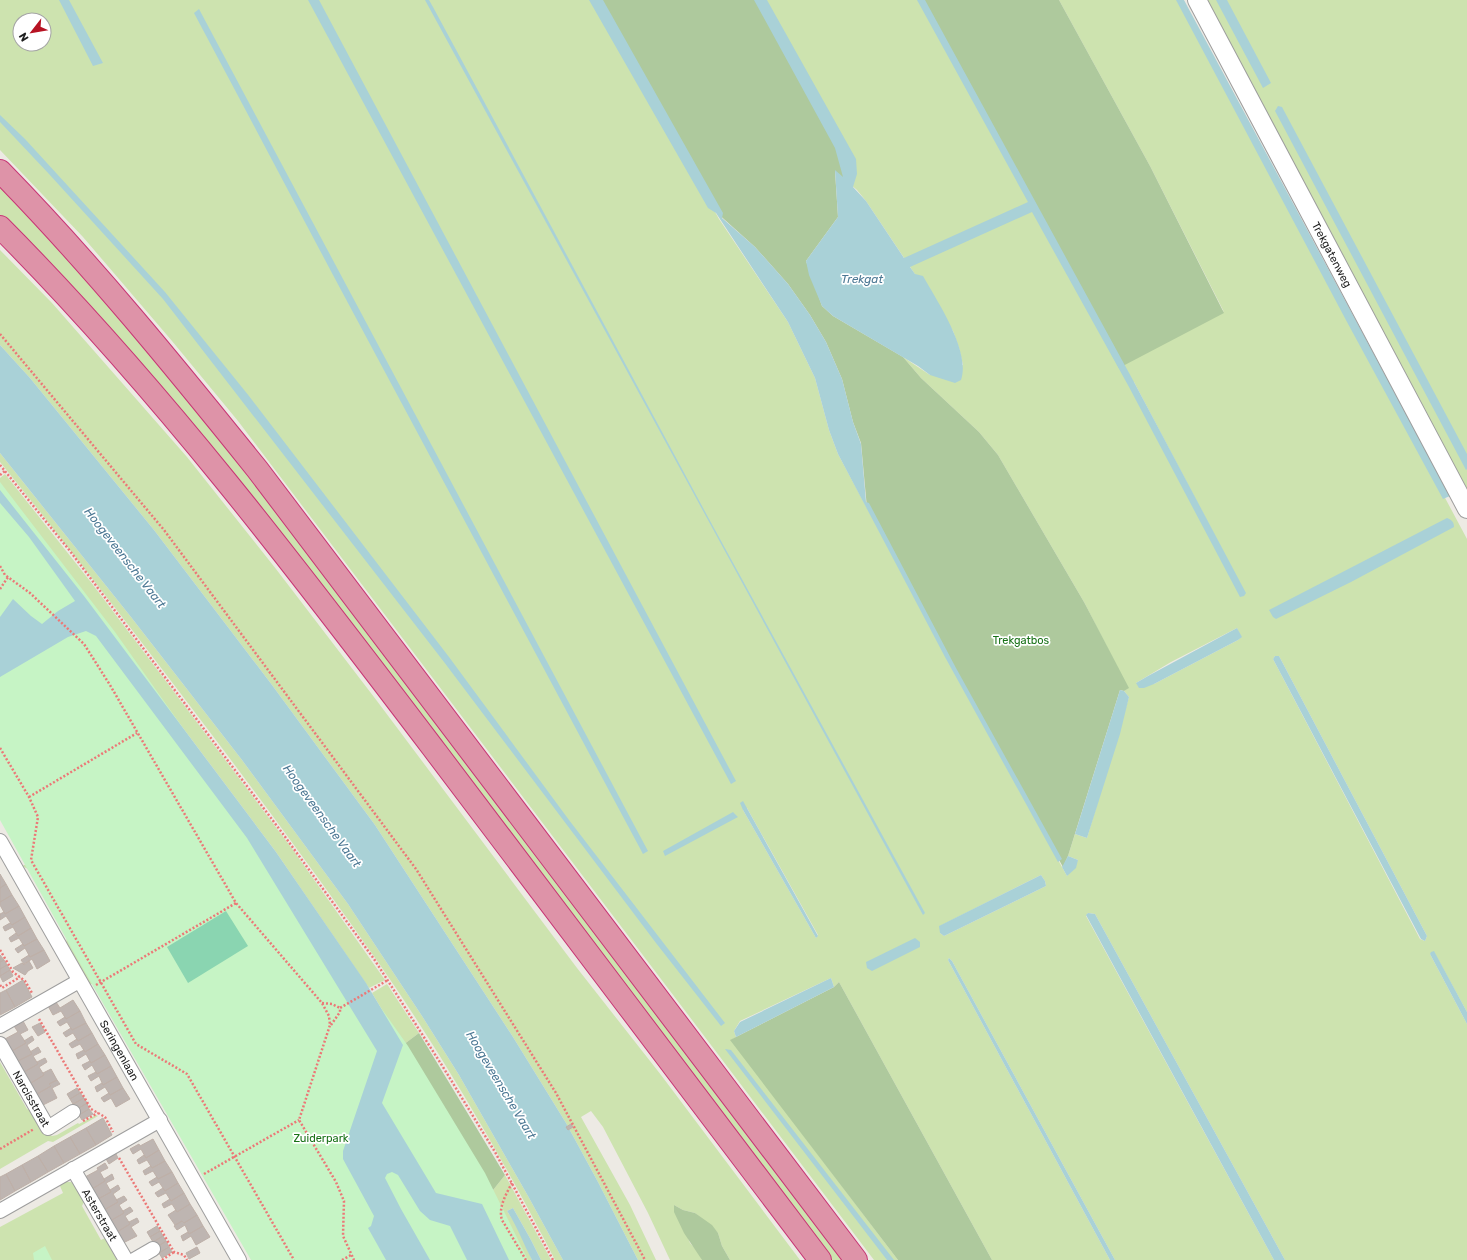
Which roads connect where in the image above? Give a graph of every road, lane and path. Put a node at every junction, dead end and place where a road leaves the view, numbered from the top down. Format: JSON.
{"nodes":[{"id":1,"x":1197,"y":0,"type":"edge"},
{"id":2,"x":0,"y":171,"type":"edge"},
{"id":3,"x":0,"y":227,"type":"edge"},
{"id":4,"x":0,"y":334,"type":"edge"},
{"id":5,"x":0,"y":465,"type":"edge"},
{"id":6,"x":5,"y":471,"type":"junction"},
{"id":7,"x":0,"y":475,"type":"edge"},
{"id":8,"x":1467,"y":509,"type":"edge"},
{"id":9,"x":0,"y":566,"type":"edge"},
{"id":10,"x":8,"y":577,"type":"junction"},
{"id":11,"x":0,"y":589,"type":"edge"},
{"id":12,"x":137,"y":733,"type":"junction"},
{"id":13,"x":0,"y":748,"type":"edge"},
{"id":14,"x":29,"y":797,"type":"junction"},
{"id":15,"x":0,"y":843,"type":"edge"},
{"id":16,"x":236,"y":903,"type":"junction"},
{"id":17,"x":0,"y":950,"type":"edge"},
{"id":18,"x":20,"y":977,"type":"junction"},
{"id":19,"x":388,"y":980,"type":"junction"},
{"id":20,"x":101,"y":982,"type":"junction"},
{"id":21,"x":0,"y":985,"type":"edge"},
{"id":22,"x":82,"y":986,"type":"junction"},
{"id":23,"x":322,"y":1003,"type":"junction"},
{"id":24,"x":35,"y":1006,"type":"junction"},
{"id":25,"x":340,"y":1008,"type":"junction"},
{"id":26,"x":330,"y":1025,"type":"junction"},
{"id":27,"x":0,"y":1026,"type":"edge"},
{"id":28,"x":0,"y":1044,"type":"edge"},
{"id":29,"x":74,"y":1112,"type":"dead end"},
{"id":30,"x":160,"y":1120,"type":"junction"},
{"id":31,"x":299,"y":1120,"type":"junction"},
{"id":32,"x":45,"y":1123,"type":"junction"},
{"id":33,"x":116,"y":1145,"type":"junction"},
{"id":34,"x":0,"y":1149,"type":"edge"},
{"id":35,"x":234,"y":1156,"type":"junction"},
{"id":36,"x":73,"y":1169,"type":"junction"},
{"id":37,"x":194,"y":1180,"type":"junction"},
{"id":38,"x":512,"y":1183,"type":"junction"},
{"id":39,"x":0,"y":1211,"type":"edge"},
{"id":40,"x":153,"y":1249,"type":"dead end"},
{"id":41,"x":174,"y":1252,"type":"junction"},
{"id":42,"x":351,"y":1255,"type":"junction"},
{"id":43,"x":236,"y":1259,"type":"edge"},
{"id":44,"x":126,"y":1260,"type":"edge"},
{"id":45,"x":134,"y":1260,"type":"edge"},
{"id":46,"x":162,"y":1260,"type":"edge"},
{"id":47,"x":187,"y":1260,"type":"edge"},
{"id":48,"x":294,"y":1260,"type":"edge"},
{"id":49,"x":342,"y":1260,"type":"edge"},
{"id":50,"x":354,"y":1260,"type":"edge"},
{"id":51,"x":526,"y":1260,"type":"edge"},
{"id":52,"x":554,"y":1260,"type":"edge"},
{"id":53,"x":645,"y":1260,"type":"edge"},
{"id":54,"x":820,"y":1260,"type":"edge"},
{"id":55,"x":856,"y":1260,"type":"edge"}],
"edges":[{"from":1,"to":8,"type":"street","name":"Trekgatenweg"},
{"from":2,"to":55,"type":"highway"},
{"from":3,"to":54,"type":"highway"},
{"from":4,"to":53,"type":"path"},
{"from":5,"to":6,"type":"path"},
{"from":6,"to":7,"type":"path"},
{"from":6,"to":19,"type":"path"},
{"from":9,"to":10,"type":"path"},
{"from":10,"to":11,"type":"path"},
{"from":10,"to":12,"type":"path"},
{"from":12,"to":14,"type":"path"},
{"from":12,"to":16,"type":"path"},
{"from":13,"to":14,"type":"path"},
{"from":14,"to":20,"type":"path"},
{"from":15,"to":22,"type":"street","name":"Seringenlaan"},
{"from":16,"to":20,"type":"path"},
{"from":16,"to":23,"type":"path"},
{"from":17,"to":18,"type":"path"},
{"from":18,"to":21,"type":"path"},
{"from":18,"to":24,"type":"path"},
{"from":19,"to":25,"type":"path"},
{"from":19,"to":38,"type":"path"},
{"from":20,"to":22,"type":"path"},
{"from":20,"to":35,"type":"path"},
{"from":22,"to":24,"type":"street"},
{"from":22,"to":30,"type":"street","name":"Seringenlaan"},
{"from":23,"to":25,"type":"path"},
{"from":23,"to":26,"type":"path"},
{"from":24,"to":27,"type":"street"},
{"from":24,"to":33,"type":"path"},
{"from":25,"to":26,"type":"path"},
{"from":26,"to":31,"type":"path"},
{"from":28,"to":32,"type":"street","name":"Narcisstraat"},
{"from":29,"to":32,"type":"street","name":"Narcisstraat"},
{"from":30,"to":33,"type":"street"},
{"from":30,"to":37,"type":"street","name":"Seringenlaan"},
{"from":31,"to":35,"type":"path"},
{"from":31,"to":42,"type":"path"},
{"from":32,"to":34,"type":"path"},
{"from":33,"to":36,"type":"street"},
{"from":33,"to":41,"type":"path"},
{"from":35,"to":37,"type":"path"},
{"from":35,"to":48,"type":"path"},
{"from":36,"to":39,"type":"street"},
{"from":36,"to":44,"type":"street","name":"Asterstraat"},
{"from":37,"to":43,"type":"street","name":"Seringenlaan"},
{"from":38,"to":51,"type":"path"},
{"from":38,"to":52,"type":"path"},
{"from":40,"to":45,"type":"street"},
{"from":41,"to":46,"type":"path"},
{"from":41,"to":47,"type":"path"},
{"from":42,"to":49,"type":"path"},
{"from":42,"to":50,"type":"path"}]}
